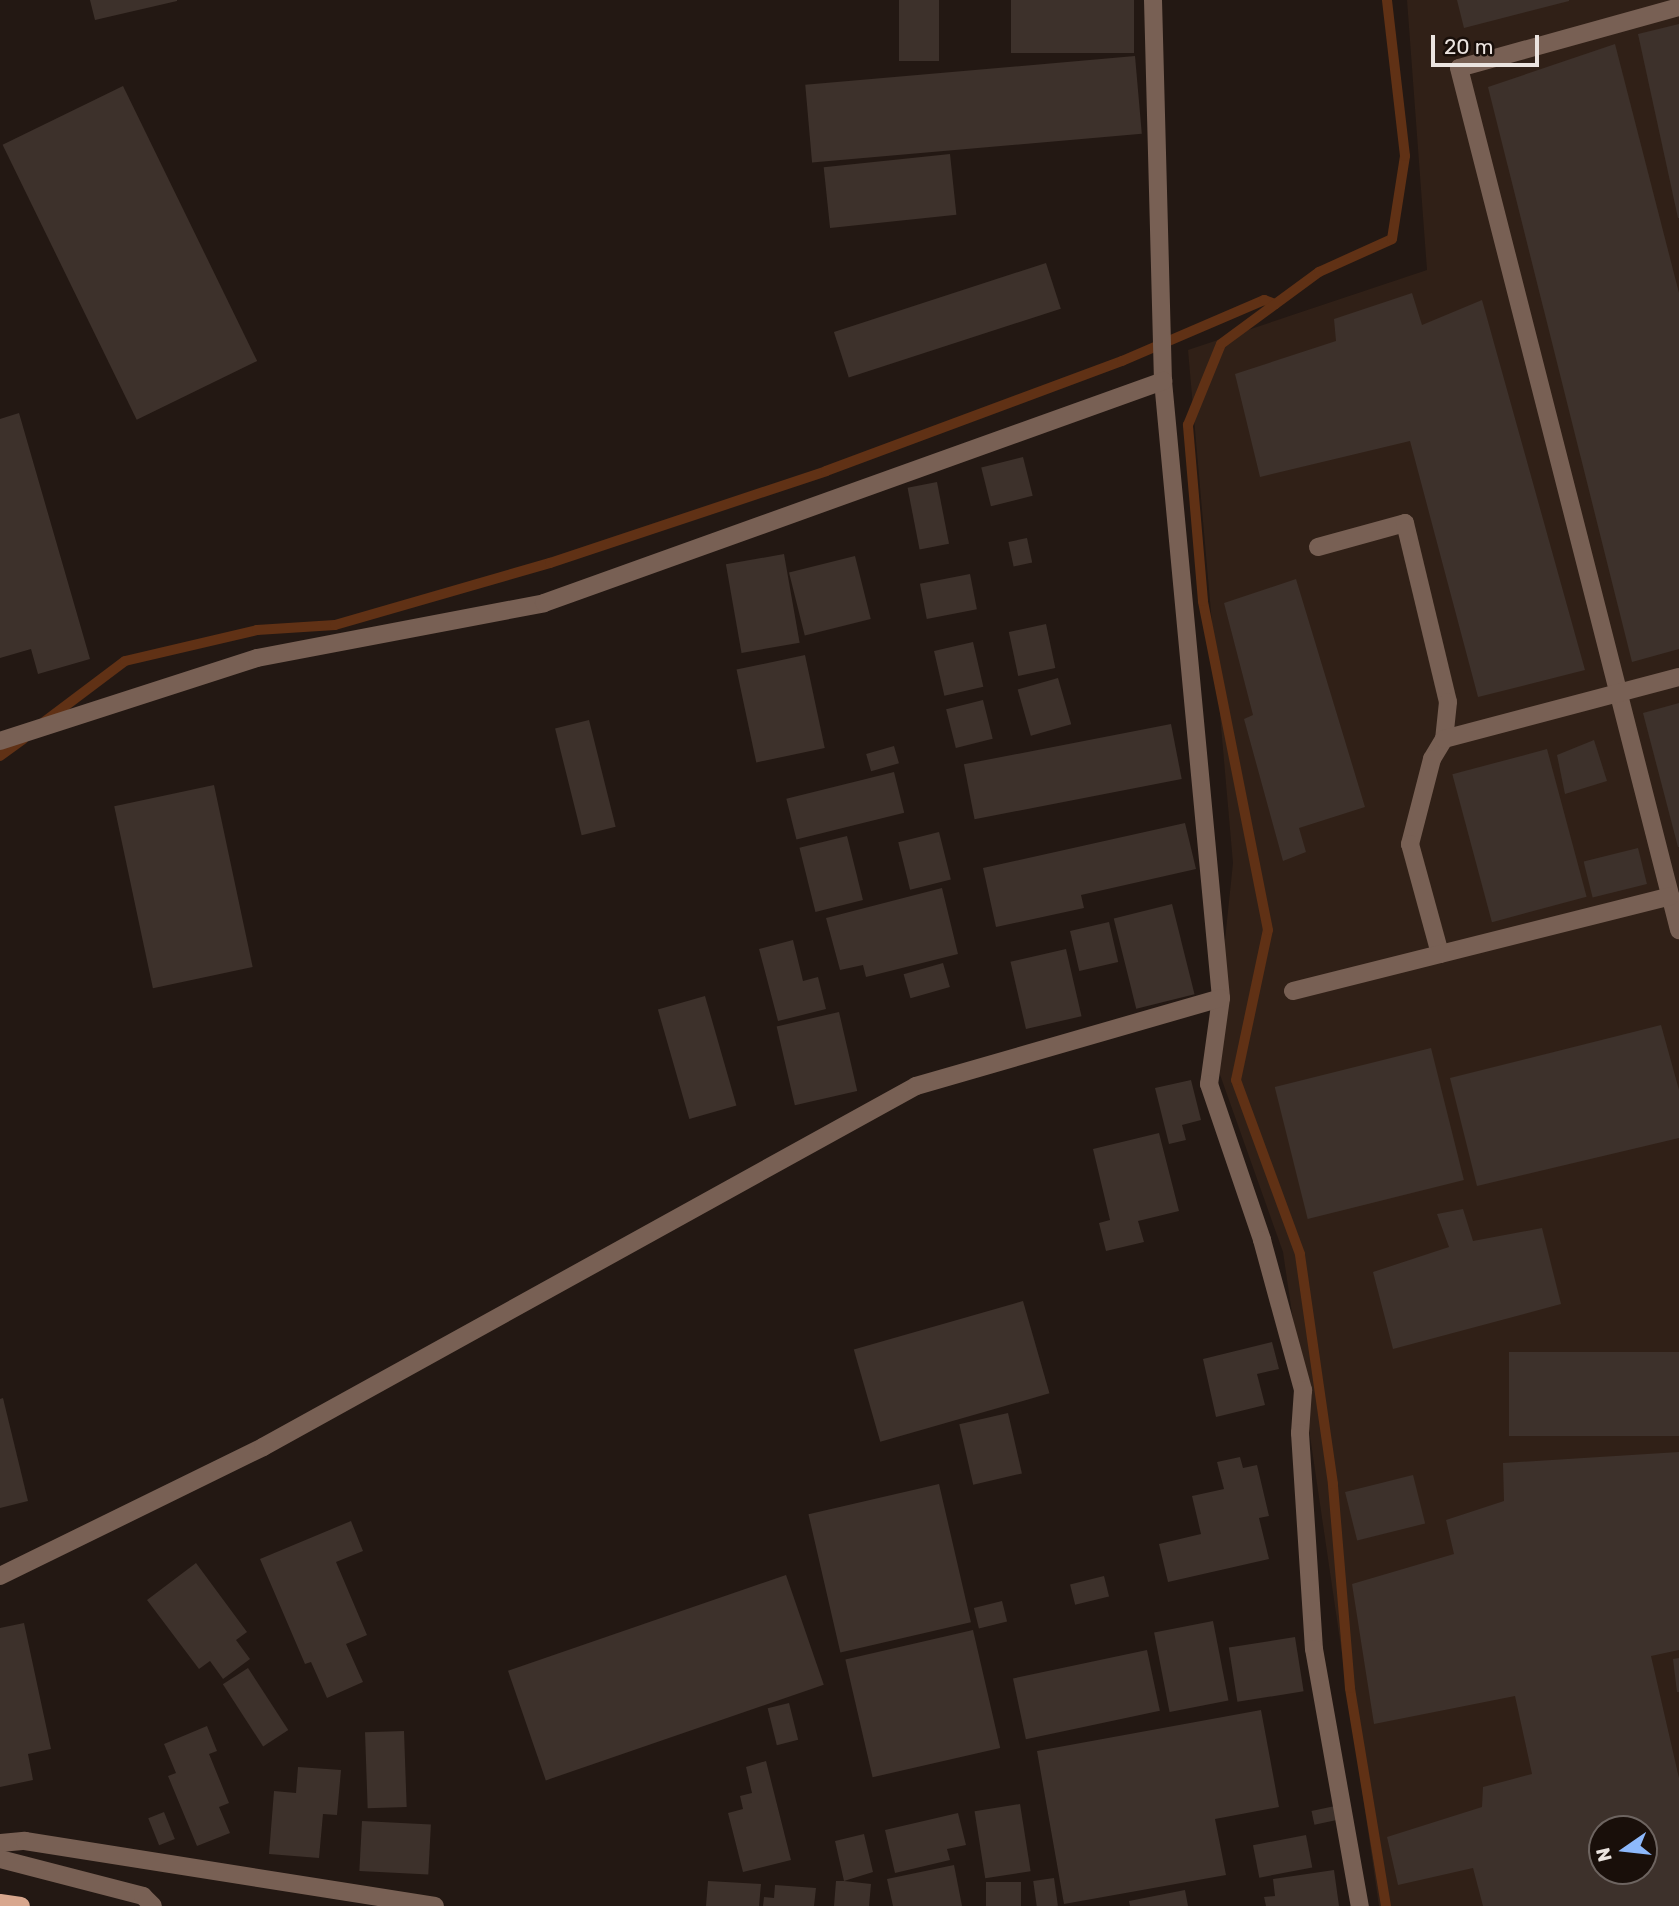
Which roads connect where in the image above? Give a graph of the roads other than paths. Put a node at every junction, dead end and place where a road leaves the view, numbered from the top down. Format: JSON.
{"nodes":[{"id":1,"x":1153,"y":0,"type":"edge"},
{"id":2,"x":1679,"y":7,"type":"edge"},
{"id":3,"x":1163,"y":381,"type":"junction"},
{"id":4,"x":1318,"y":547,"type":"dead end"},
{"id":5,"x":1679,"y":677,"type":"edge"},
{"id":6,"x":1618,"y":693,"type":"junction"},
{"id":7,"x":1444,"y":739,"type":"junction"},
{"id":8,"x":0,"y":741,"type":"edge"},
{"id":9,"x":1670,"y":896,"type":"junction"},
{"id":10,"x":1679,"y":930,"type":"edge"},
{"id":11,"x":1440,"y":954,"type":"junction"},
{"id":12,"x":1293,"y":991,"type":"dead end"},
{"id":13,"x":1221,"y":998,"type":"junction"},
{"id":14,"x":0,"y":1576,"type":"edge"},
{"id":15,"x":0,"y":1843,"type":"edge"},
{"id":16,"x":0,"y":1859,"type":"edge"},
{"id":17,"x":0,"y":1903,"type":"edge"},
{"id":18,"x":20,"y":1906,"type":"edge"},
{"id":19,"x":153,"y":1906,"type":"edge"},
{"id":20,"x":435,"y":1906,"type":"edge"},
{"id":21,"x":1360,"y":1906,"type":"edge"}],
"edges":[{"from":1,"to":3,"type":"street"},
{"from":2,"to":6,"type":"street"},
{"from":3,"to":8,"type":"street"},
{"from":3,"to":13,"type":"street"},
{"from":4,"to":7,"type":"street"},
{"from":5,"to":6,"type":"street"},
{"from":6,"to":7,"type":"street"},
{"from":6,"to":9,"type":"street"},
{"from":7,"to":11,"type":"street"},
{"from":9,"to":10,"type":"street"},
{"from":9,"to":11,"type":"street"},
{"from":11,"to":12,"type":"street"},
{"from":13,"to":14,"type":"street"},
{"from":13,"to":21,"type":"street"},
{"from":15,"to":20,"type":"street"},
{"from":16,"to":19,"type":"street"},
{"from":17,"to":18,"type":"main road"}]}
